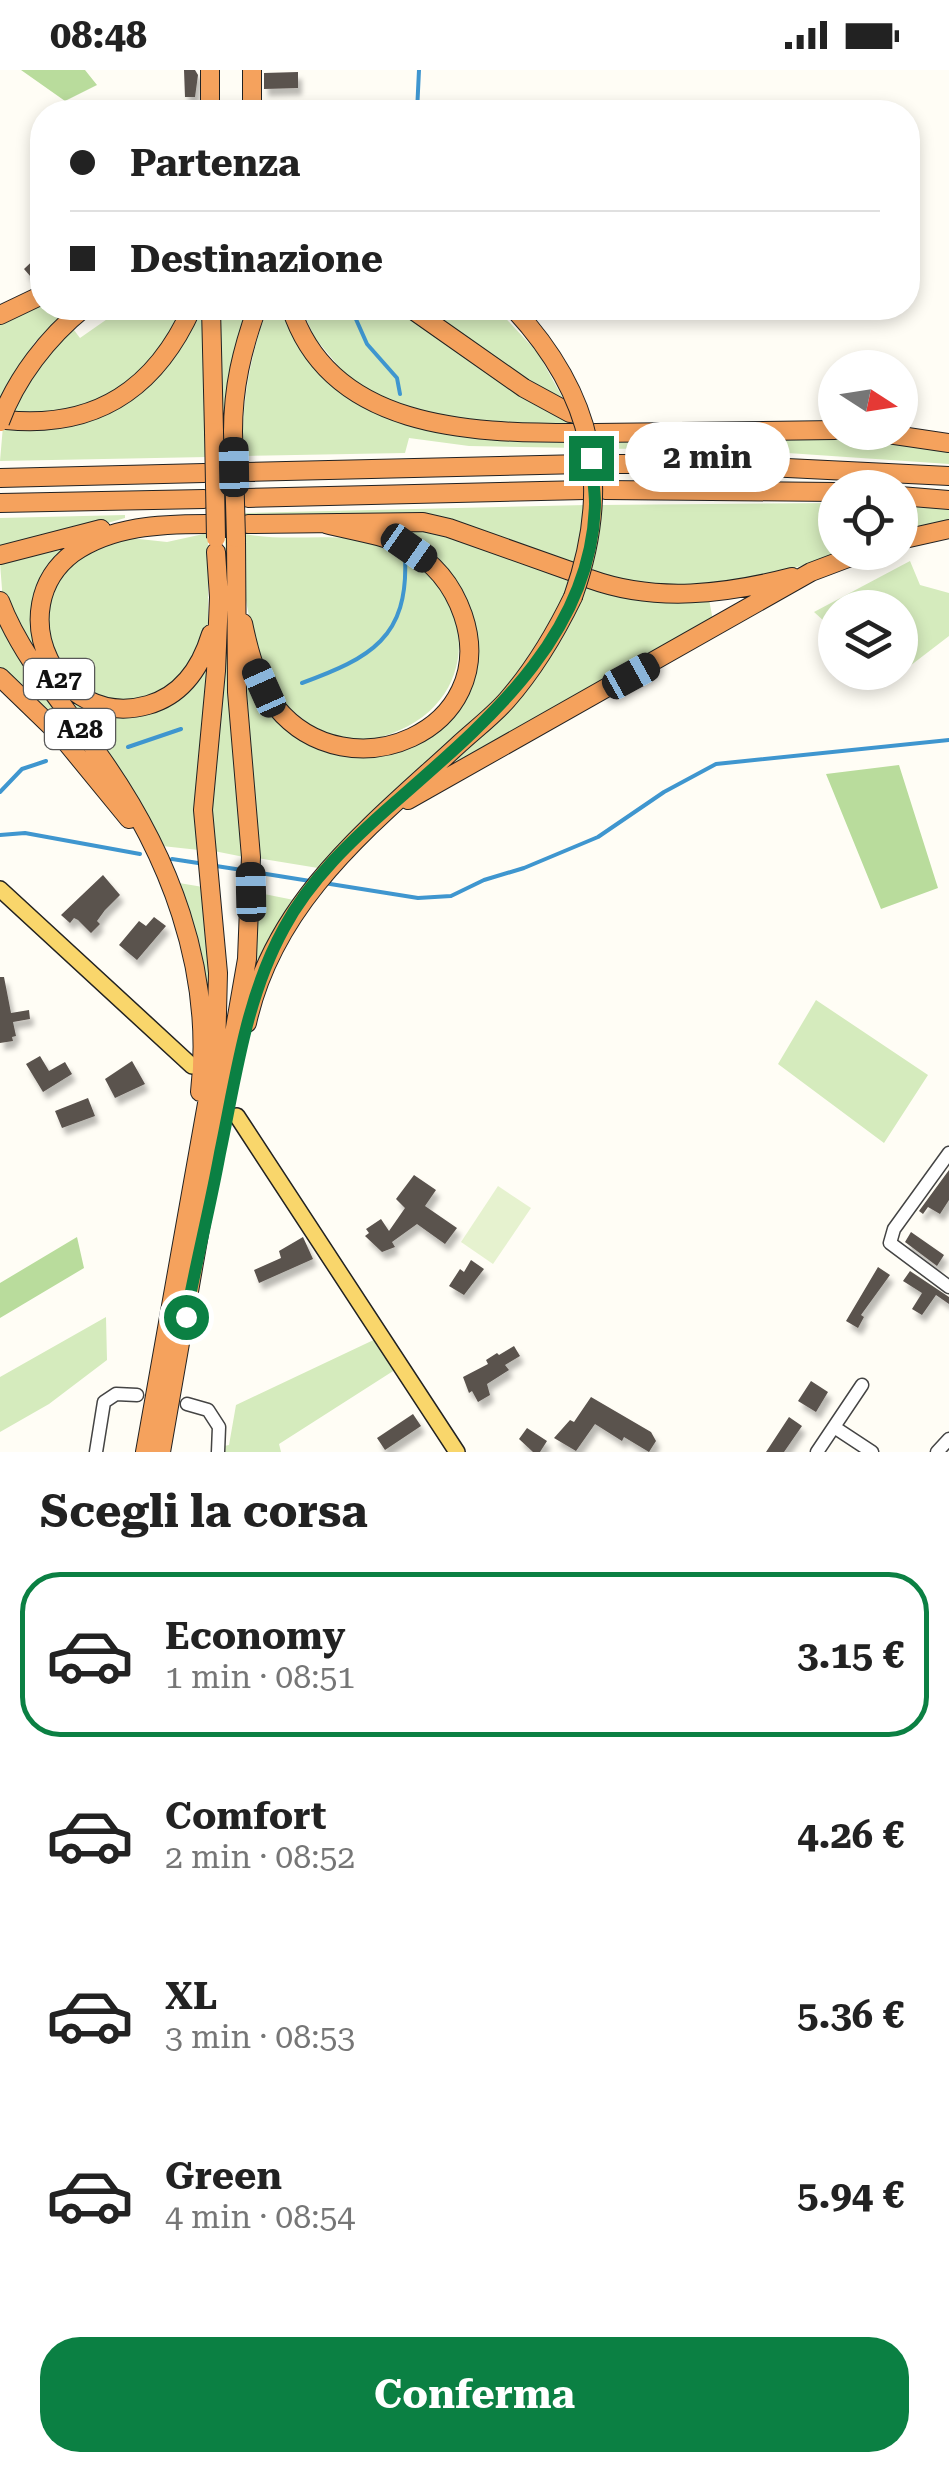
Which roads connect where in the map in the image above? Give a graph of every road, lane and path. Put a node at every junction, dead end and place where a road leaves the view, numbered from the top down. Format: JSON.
{"nodes":[{"id":1,"x":210,"y":70,"type":"edge"},
{"id":2,"x":210,"y":100,"type":"edge"},
{"id":3,"x":30,"y":301,"type":"edge"},
{"id":4,"x":0,"y":315,"type":"edge"},
{"id":5,"x":69,"y":320,"type":"edge"},
{"id":6,"x":186,"y":320,"type":"edge"},
{"id":7,"x":212,"y":320,"type":"edge"},
{"id":8,"x":253,"y":320,"type":"edge"},
{"id":9,"x":296,"y":320,"type":"edge"},
{"id":10,"x":427,"y":320,"type":"edge"},
{"id":11,"x":523,"y":320,"type":"edge"},
{"id":12,"x":570,"y":413,"type":"dead end"},
{"id":13,"x":3,"y":421,"type":"edge"},
{"id":14,"x":593,"y":426,"type":"dead end"},
{"id":15,"x":818,"y":430,"type":"edge"},
{"id":16,"x":575,"y":433,"type":"dead end"},
{"id":17,"x":918,"y":438,"type":"edge"},
{"id":18,"x":949,"y":442,"type":"edge"},
{"id":19,"x":582,"y":464,"type":"dead end"},
{"id":20,"x":602,"y":464,"type":"dead end"},
{"id":21,"x":247,"y":472,"type":"dead end"},
{"id":22,"x":204,"y":473,"type":"dead end"},
{"id":23,"x":949,"y":476,"type":"edge"},
{"id":24,"x":0,"y":478,"type":"edge"},
{"id":25,"x":585,"y":490,"type":"dead end"},
{"id":26,"x":604,"y":490,"type":"dead end"},
{"id":27,"x":818,"y":492,"type":"edge"},
{"id":28,"x":918,"y":497,"type":"edge"},
{"id":29,"x":204,"y":498,"type":"dead end"},
{"id":30,"x":248,"y":498,"type":"dead end"},
{"id":31,"x":949,"y":500,"type":"edge"},
{"id":32,"x":0,"y":503,"type":"edge"},
{"id":33,"x":326,"y":524,"type":"junction"},
{"id":34,"x":136,"y":527,"type":"junction"},
{"id":35,"x":949,"y":529,"type":"edge"},
{"id":36,"x":242,"y":531,"type":"junction"},
{"id":37,"x":918,"y":536,"type":"edge"},
{"id":38,"x":213,"y":538,"type":"junction"},
{"id":39,"x":0,"y":556,"type":"edge"},
{"id":40,"x":818,"y":569,"type":"edge"},
{"id":41,"x":811,"y":572,"type":"junction"},
{"id":42,"x":3,"y":610,"type":"edge"},
{"id":43,"x":0,"y":677,"type":"edge"},
{"id":44,"x":382,"y":814,"type":"junction"},
{"id":45,"x":149,"y":841,"type":"junction"},
{"id":46,"x":0,"y":888,"type":"edge"},
{"id":47,"x":192,"y":1066,"type":"dead end"},
{"id":48,"x":237,"y":1116,"type":"dead end"},
{"id":49,"x":949,"y":1153,"type":"edge"},
{"id":50,"x":200,"y":1239,"type":"junction"},
{"id":51,"x":949,"y":1287,"type":"edge"},
{"id":52,"x":165,"y":1344,"type":"junction"},
{"id":53,"x":862,"y":1385,"type":"dead end"},
{"id":54,"x":137,"y":1394,"type":"dead end"},
{"id":55,"x":187,"y":1404,"type":"dead end"},
{"id":56,"x":834,"y":1427,"type":"junction"},
{"id":57,"x":949,"y":1440,"type":"edge"},
{"id":58,"x":96,"y":1452,"type":"edge"},
{"id":59,"x":145,"y":1452,"type":"edge"},
{"id":60,"x":162,"y":1452,"type":"edge"},
{"id":61,"x":218,"y":1452,"type":"edge"},
{"id":62,"x":457,"y":1452,"type":"edge"},
{"id":63,"x":817,"y":1452,"type":"edge"},
{"id":64,"x":872,"y":1452,"type":"edge"},
{"id":65,"x":937,"y":1452,"type":"edge"}],
"edges":[{"from":1,"to":2,"type":"highway"},
{"from":3,"to":4,"type":"highway"},
{"from":5,"to":13,"type":"highway","bridge":true},
{"from":6,"to":13,"type":"highway"},
{"from":7,"to":38,"type":"highway","bridge":true},
{"from":8,"to":36,"type":"highway","bridge":true},
{"from":9,"to":16,"type":"highway"},
{"from":10,"to":12,"type":"highway"},
{"from":11,"to":44,"type":"highway","bridge":true},
{"from":14,"to":15,"type":"highway"},
{"from":17,"to":18,"type":"highway"},
{"from":19,"to":21,"type":"highway"},
{"from":20,"to":23,"type":"highway"},
{"from":22,"to":24,"type":"highway"},
{"from":25,"to":30,"type":"highway"},
{"from":26,"to":27,"type":"highway"},
{"from":28,"to":31,"type":"highway"},
{"from":29,"to":32,"type":"highway"},
{"from":33,"to":36,"type":"highway"},
{"from":33,"to":36,"type":"highway"},
{"from":33,"to":41,"type":"highway"},
{"from":34,"to":38,"type":"highway","number":"A27"},
{"from":34,"to":38,"type":"highway","number":"A27"},
{"from":34,"to":39,"type":"highway","number":"A27"},
{"from":35,"to":37,"type":"highway"},
{"from":36,"to":50,"type":"highway"},
{"from":38,"to":52,"type":"highway","number":"A28"},
{"from":40,"to":41,"type":"highway"},
{"from":41,"to":44,"type":"highway"},
{"from":42,"to":45,"type":"highway","number":"A28"},
{"from":43,"to":45,"type":"highway","number":"A28"},
{"from":44,"to":50,"type":"highway"},
{"from":45,"to":52,"type":"highway","number":"A28"},
{"from":46,"to":47,"type":"main road"},
{"from":48,"to":62,"type":"main road"},
{"from":49,"to":51,"type":"street"},
{"from":50,"to":60,"type":"highway"},
{"from":52,"to":59,"type":"highway","number":"A28"},
{"from":53,"to":56,"type":"street"},
{"from":54,"to":58,"type":"street"},
{"from":55,"to":61,"type":"street"},
{"from":56,"to":63,"type":"street"},
{"from":56,"to":64,"type":"street"},
{"from":57,"to":65,"type":"street"}]}
